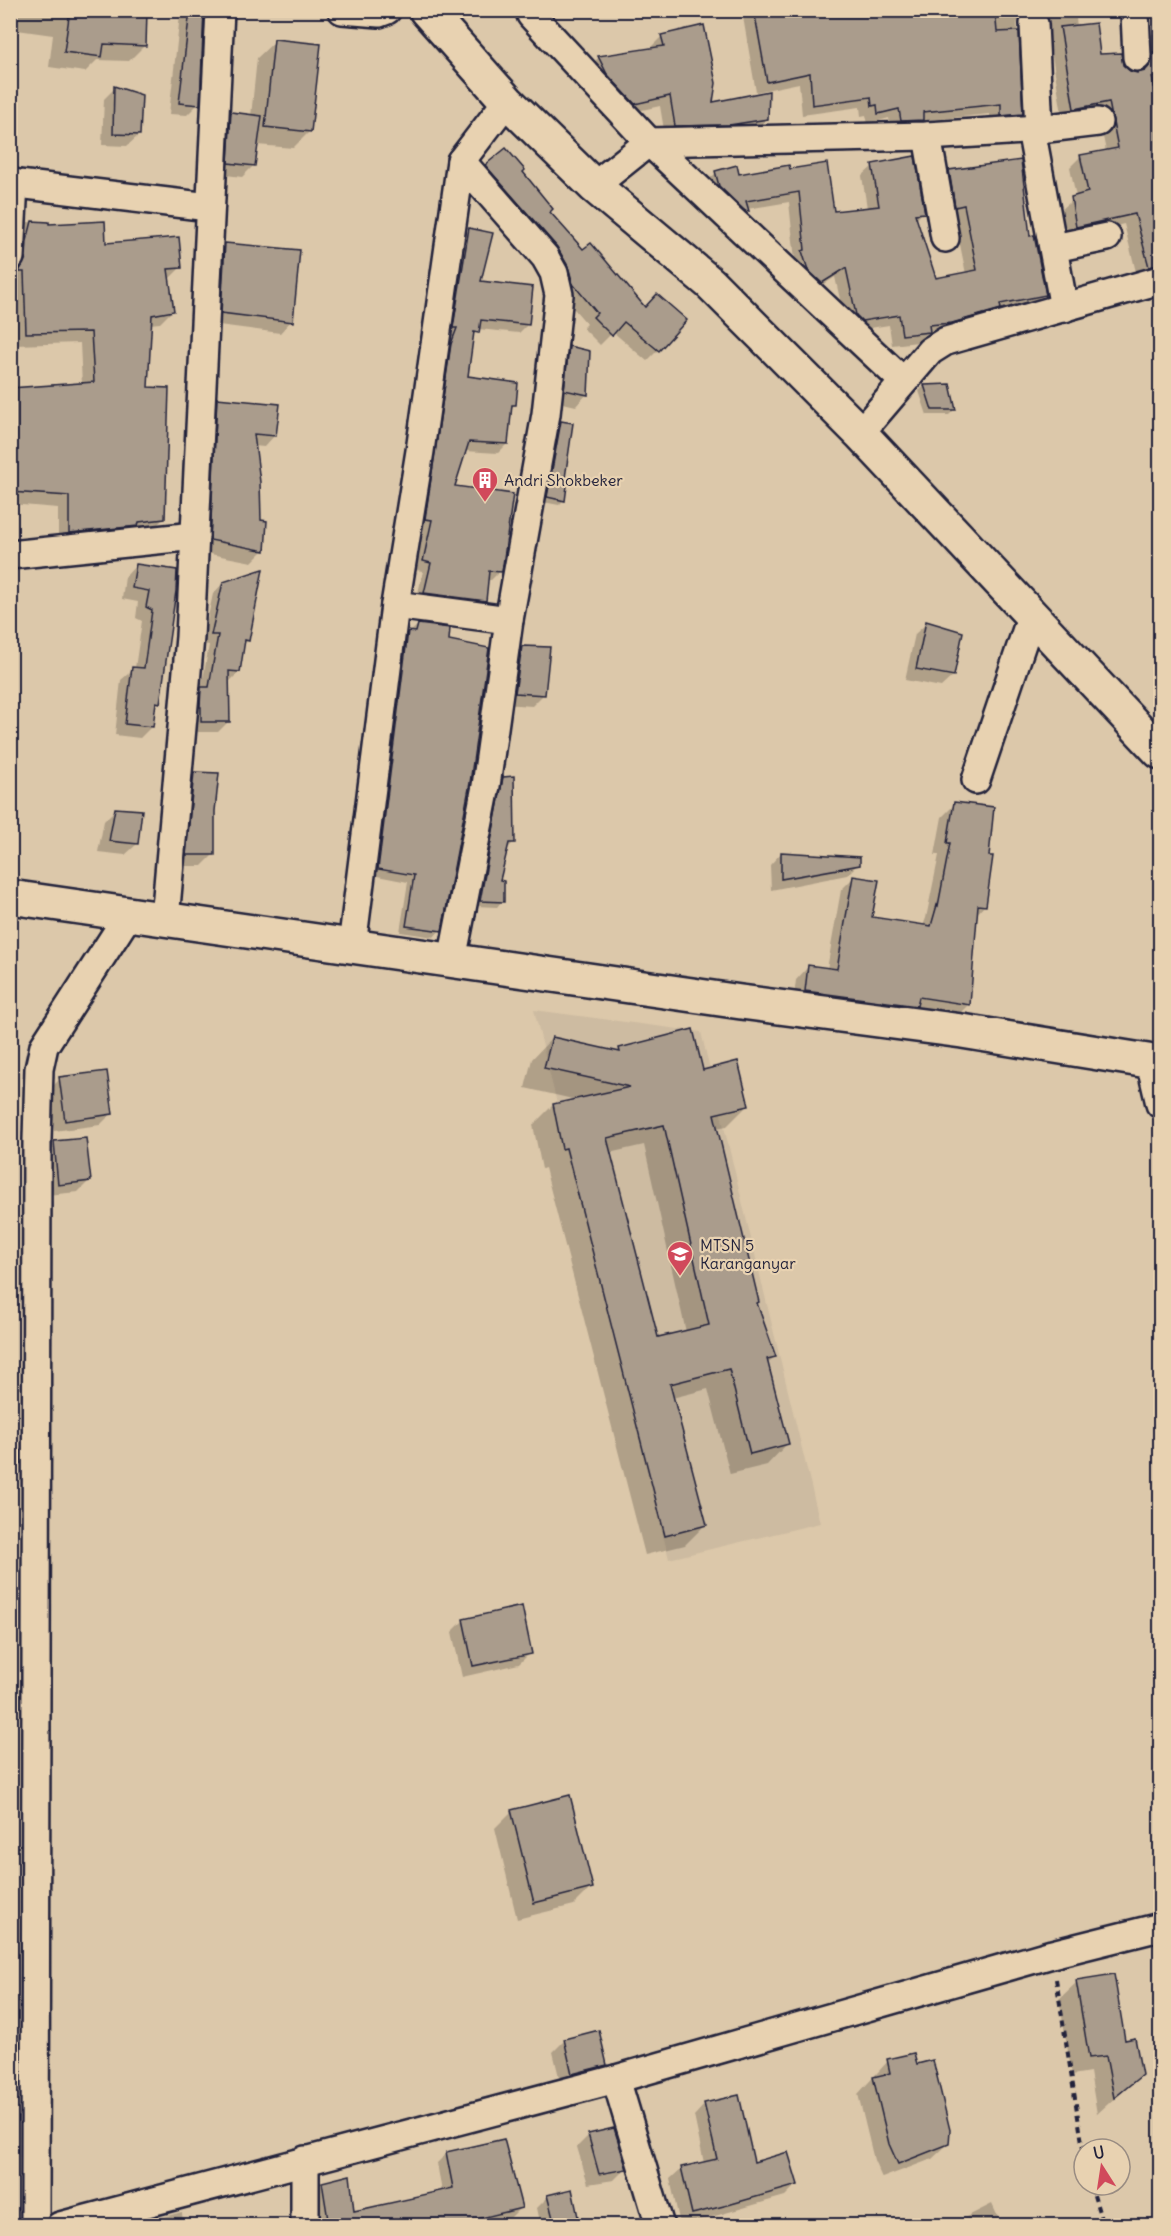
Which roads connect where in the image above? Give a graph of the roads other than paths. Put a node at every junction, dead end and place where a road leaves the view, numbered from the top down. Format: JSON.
{"nodes":[{"id":1,"x":220,"y":10,"type":"edge"},
{"id":2,"x":342,"y":10,"type":"edge"},
{"id":3,"x":387,"y":10,"type":"edge"},
{"id":4,"x":426,"y":10,"type":"edge"},
{"id":5,"x":538,"y":12,"type":"edge"},
{"id":6,"x":1131,"y":16,"type":"edge"},
{"id":7,"x":1034,"y":24,"type":"dead end"},
{"id":8,"x":1137,"y":57,"type":"dead end"},
{"id":9,"x":507,"y":101,"type":"junction"},
{"id":10,"x":1098,"y":122,"type":"dead end"},
{"id":11,"x":1035,"y":129,"type":"junction"},
{"id":12,"x":927,"y":136,"type":"junction"},
{"id":13,"x":644,"y":146,"type":"junction"},
{"id":14,"x":460,"y":161,"type":"junction"},
{"id":15,"x":606,"y":178,"type":"junction"},
{"id":16,"x":13,"y":183,"type":"edge"},
{"id":17,"x":209,"y":207,"type":"junction"},
{"id":18,"x":1107,"y":237,"type":"dead end"},
{"id":19,"x":945,"y":238,"type":"dead end"},
{"id":20,"x":1054,"y":248,"type":"junction"},
{"id":21,"x":10,"y":257,"type":"edge"},
{"id":22,"x":1161,"y":280,"type":"edge"},
{"id":23,"x":1064,"y":308,"type":"junction"},
{"id":24,"x":903,"y":381,"type":"junction"},
{"id":25,"x":864,"y":427,"type":"junction"},
{"id":26,"x":195,"y":536,"type":"junction"},
{"id":27,"x":10,"y":555,"type":"edge"},
{"id":28,"x":395,"y":605,"type":"junction"},
{"id":29,"x":1032,"y":614,"type":"junction"},
{"id":30,"x":509,"y":620,"type":"junction"},
{"id":31,"x":1161,"y":752,"type":"edge"},
{"id":32,"x":976,"y":780,"type":"dead end"},
{"id":33,"x":10,"y":897,"type":"edge"},
{"id":34,"x":129,"y":914,"type":"junction"},
{"id":35,"x":165,"y":919,"type":"junction"},
{"id":36,"x":352,"y":946,"type":"junction"},
{"id":37,"x":452,"y":960,"type":"junction"},
{"id":38,"x":1155,"y":1062,"type":"edge"},
{"id":39,"x":1161,"y":1104,"type":"edge"},
{"id":40,"x":1161,"y":1927,"type":"edge"},
{"id":41,"x":616,"y":2079,"type":"junction"},
{"id":42,"x":305,"y":2160,"type":"junction"},
{"id":43,"x":35,"y":2226,"type":"edge"},
{"id":44,"x":60,"y":2226,"type":"edge"},
{"id":45,"x":305,"y":2226,"type":"edge"},
{"id":46,"x":660,"y":2226,"type":"edge"}],
"edges":[{"from":1,"to":17,"type":"street"},
{"from":2,"to":3,"type":"street"},
{"from":4,"to":9,"type":"main road"},
{"from":5,"to":13,"type":"street"},
{"from":6,"to":8,"type":"street"},
{"from":7,"to":11,"type":"street"},
{"from":9,"to":14,"type":"street"},
{"from":9,"to":15,"type":"main road"},
{"from":10,"to":11,"type":"street"},
{"from":11,"to":12,"type":"street"},
{"from":11,"to":20,"type":"street"},
{"from":12,"to":13,"type":"street"},
{"from":12,"to":19,"type":"street"},
{"from":13,"to":15,"type":"street"},
{"from":13,"to":24,"type":"street"},
{"from":14,"to":28,"type":"street"},
{"from":14,"to":30,"type":"street"},
{"from":15,"to":25,"type":"main road"},
{"from":16,"to":17,"type":"street"},
{"from":16,"to":21,"type":"street"},
{"from":17,"to":26,"type":"street"},
{"from":18,"to":20,"type":"street"},
{"from":20,"to":23,"type":"street"},
{"from":22,"to":23,"type":"street"},
{"from":23,"to":24,"type":"street"},
{"from":24,"to":25,"type":"street"},
{"from":25,"to":29,"type":"main road"},
{"from":26,"to":27,"type":"street"},
{"from":26,"to":35,"type":"street"},
{"from":28,"to":30,"type":"street"},
{"from":28,"to":36,"type":"street"},
{"from":29,"to":31,"type":"main road"},
{"from":29,"to":32,"type":"street"},
{"from":30,"to":37,"type":"street"},
{"from":33,"to":34,"type":"main road"},
{"from":34,"to":35,"type":"main road"},
{"from":34,"to":43,"type":"street"},
{"from":35,"to":36,"type":"main road"},
{"from":36,"to":37,"type":"main road"},
{"from":37,"to":38,"type":"main road"},
{"from":38,"to":39,"type":"street"},
{"from":40,"to":41,"type":"street"},
{"from":41,"to":42,"type":"street"},
{"from":41,"to":46,"type":"street"},
{"from":42,"to":44,"type":"street"},
{"from":42,"to":45,"type":"street"}]}
